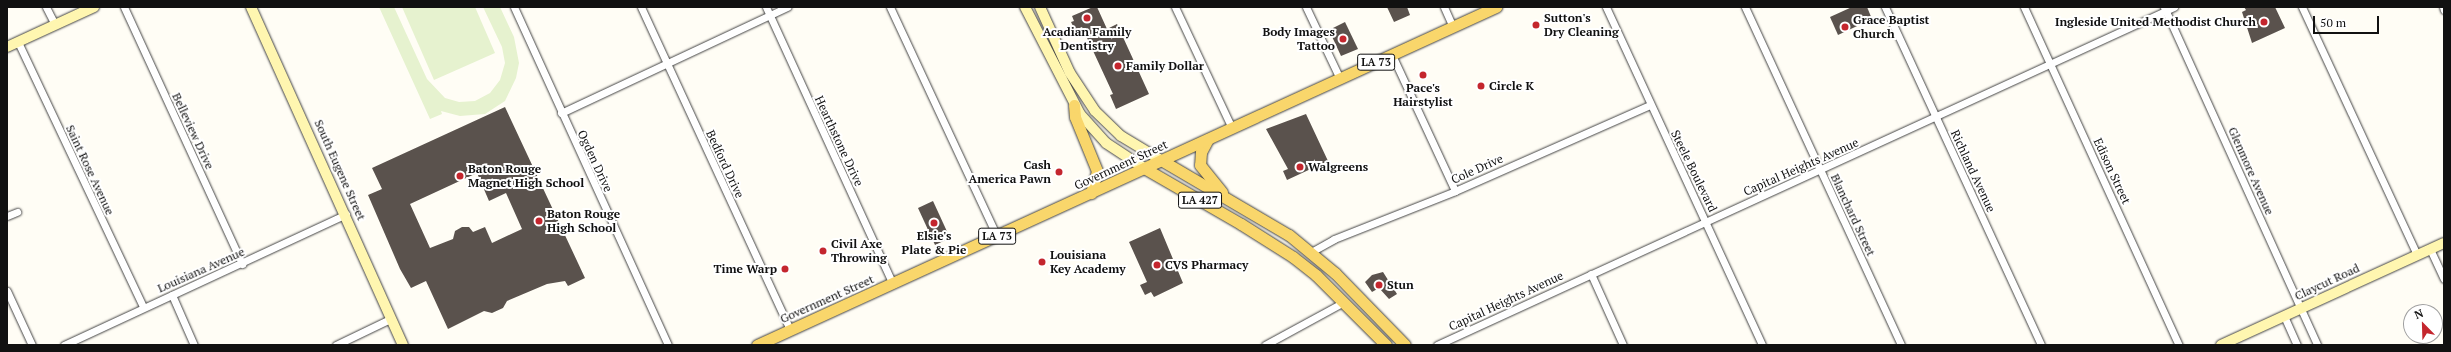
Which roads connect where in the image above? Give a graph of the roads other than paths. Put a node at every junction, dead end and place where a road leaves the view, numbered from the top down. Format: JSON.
{"nodes":[{"id":1,"x":46,"y":7,"type":"edge"},
{"id":2,"x":94,"y":7,"type":"edge"},
{"id":3,"x":124,"y":7,"type":"edge"},
{"id":4,"x":251,"y":7,"type":"edge"},
{"id":5,"x":514,"y":7,"type":"edge"},
{"id":6,"x":641,"y":7,"type":"edge"},
{"id":7,"x":766,"y":7,"type":"edge"},
{"id":8,"x":787,"y":7,"type":"edge"},
{"id":9,"x":890,"y":7,"type":"edge"},
{"id":10,"x":1025,"y":7,"type":"edge"},
{"id":11,"x":1040,"y":7,"type":"edge"},
{"id":12,"x":1175,"y":7,"type":"edge"},
{"id":13,"x":1306,"y":7,"type":"edge"},
{"id":14,"x":1444,"y":7,"type":"edge"},
{"id":15,"x":1496,"y":7,"type":"edge"},
{"id":16,"x":1606,"y":7,"type":"edge"},
{"id":17,"x":1745,"y":7,"type":"edge"},
{"id":18,"x":1885,"y":7,"type":"edge"},
{"id":19,"x":2024,"y":7,"type":"edge"},
{"id":20,"x":2174,"y":7,"type":"edge"},
{"id":21,"x":2302,"y":7,"type":"edge"},
{"id":22,"x":2442,"y":7,"type":"edge"},
{"id":23,"x":2165,"y":9,"type":"edge"},
{"id":24,"x":2444,"y":10,"type":"edge"},
{"id":25,"x":769,"y":15,"type":"junction"},
{"id":26,"x":55,"y":25,"type":"junction"},
{"id":27,"x":1453,"y":27,"type":"junction"},
{"id":28,"x":18,"y":42,"type":"junction"},
{"id":29,"x":7,"y":47,"type":"edge"},
{"id":30,"x":1392,"y":55,"type":"junction"},
{"id":31,"x":2050,"y":63,"type":"junction"},
{"id":32,"x":667,"y":64,"type":"junction"},
{"id":33,"x":1340,"y":79,"type":"junction"},
{"id":34,"x":1074,"y":105,"type":"junction"},
{"id":35,"x":1650,"y":105,"type":"junction"},
{"id":36,"x":561,"y":113,"type":"junction"},
{"id":37,"x":1935,"y":117,"type":"junction"},
{"id":38,"x":1232,"y":128,"type":"junction"},
{"id":39,"x":1208,"y":139,"type":"junction"},
{"id":40,"x":1161,"y":160,"type":"junction"},
{"id":41,"x":1144,"y":168,"type":"junction"},
{"id":42,"x":1821,"y":170,"type":"junction"},
{"id":43,"x":1455,"y":191,"type":"junction"},
{"id":44,"x":1091,"y":193,"type":"junction"},
{"id":45,"x":1228,"y":198,"type":"junction"},
{"id":46,"x":17,"y":212,"type":"dead end"},
{"id":47,"x":346,"y":214,"type":"junction"},
{"id":48,"x":7,"y":216,"type":"edge"},
{"id":49,"x":1706,"y":221,"type":"junction"},
{"id":50,"x":997,"y":236,"type":"junction"},
{"id":51,"x":2444,"y":243,"type":"edge"},
{"id":52,"x":2430,"y":249,"type":"junction"},
{"id":53,"x":1312,"y":252,"type":"junction"},
{"id":54,"x":2417,"y":255,"type":"junction"},
{"id":55,"x":242,"y":264,"type":"junction"},
{"id":56,"x":1591,"y":274,"type":"junction"},
{"id":57,"x":2444,"y":279,"type":"edge"},
{"id":58,"x":893,"y":284,"type":"junction"},
{"id":59,"x":7,"y":291,"type":"edge"},
{"id":60,"x":172,"y":295,"type":"junction"},
{"id":61,"x":1344,"y":302,"type":"junction"},
{"id":62,"x":144,"y":307,"type":"junction"},
{"id":63,"x":2301,"y":309,"type":"junction"},
{"id":64,"x":2284,"y":316,"type":"junction"},
{"id":65,"x":390,"y":319,"type":"junction"},
{"id":66,"x":790,"y":330,"type":"junction"},
{"id":67,"x":32,"y":345,"type":"edge"},
{"id":68,"x":64,"y":345,"type":"edge"},
{"id":69,"x":194,"y":345,"type":"edge"},
{"id":70,"x":336,"y":345,"type":"edge"},
{"id":71,"x":403,"y":345,"type":"edge"},
{"id":72,"x":668,"y":345,"type":"edge"},
{"id":73,"x":757,"y":345,"type":"edge"},
{"id":74,"x":1265,"y":345,"type":"edge"},
{"id":75,"x":1386,"y":345,"type":"edge"},
{"id":76,"x":1406,"y":345,"type":"edge"},
{"id":77,"x":1437,"y":345,"type":"edge"},
{"id":78,"x":1623,"y":345,"type":"edge"},
{"id":79,"x":1762,"y":345,"type":"edge"},
{"id":80,"x":1901,"y":345,"type":"edge"},
{"id":81,"x":2041,"y":345,"type":"edge"},
{"id":82,"x":2179,"y":345,"type":"edge"},
{"id":83,"x":2221,"y":345,"type":"edge"},
{"id":84,"x":2297,"y":345,"type":"edge"},
{"id":85,"x":2317,"y":345,"type":"edge"}],
"edges":[{"from":1,"to":26,"type":"street"},
{"from":2,"to":26,"type":"street"},
{"from":3,"to":55,"type":"street","name":"Belleview Drive"},
{"from":4,"to":47,"type":"street","name":"South Eugene Street"},
{"from":5,"to":36,"type":"street","name":"Ogden Drive"},
{"from":6,"to":32,"type":"street","name":"Bedford Drive"},
{"from":7,"to":25,"type":"street","name":"Hearthstone Drive"},
{"from":8,"to":25,"type":"street"},
{"from":9,"to":50,"type":"street"},
{"from":10,"to":34,"type":"street","number":"LA 427"},
{"from":11,"to":40,"type":"street"},
{"from":12,"to":38,"type":"street"},
{"from":13,"to":33,"type":"street"},
{"from":14,"to":27,"type":"street"},
{"from":15,"to":27,"type":"main road","name":"Government Street","number":"LA 73"},
{"from":16,"to":35,"type":"street","name":"Steele Boulevard"},
{"from":17,"to":42,"type":"street","name":"Blanchard Street"},
{"from":18,"to":37,"type":"street","name":"Richland Avenue"},
{"from":19,"to":31,"type":"street","name":"Edison Street"},
{"from":20,"to":23,"type":"street","name":"Capital Heights Avenue"},
{"from":21,"to":54,"type":"street"},
{"from":22,"to":24,"type":"street"},
{"from":23,"to":31,"type":"street","name":"Capital Heights Avenue"},
{"from":23,"to":63,"type":"street","name":"Glenmore Avenue"},
{"from":25,"to":32,"type":"street"},
{"from":25,"to":58,"type":"street","name":"Hearthstone Drive"},
{"from":26,"to":28,"type":"street"},
{"from":27,"to":30,"type":"main road","name":"Government Street","number":"LA 73"},
{"from":28,"to":29,"type":"street"},
{"from":28,"to":62,"type":"street","name":"Saint Rose Avenue"},
{"from":30,"to":33,"type":"main road","name":"Government Street","number":"LA 73"},
{"from":30,"to":43,"type":"street"},
{"from":31,"to":37,"type":"street","name":"Capital Heights Avenue"},
{"from":31,"to":82,"type":"street","name":"Edison Street"},
{"from":32,"to":36,"type":"street"},
{"from":32,"to":66,"type":"street","name":"Bedford Drive"},
{"from":33,"to":38,"type":"main road","name":"Government Street","number":"LA 73"},
{"from":34,"to":41,"type":"street","number":"LA 427"},
{"from":34,"to":44,"type":"main road"},
{"from":35,"to":43,"type":"street","name":"Cole Drive"},
{"from":35,"to":49,"type":"street","name":"Steele Boulevard"},
{"from":36,"to":72,"type":"street","name":"Ogden Drive"},
{"from":37,"to":42,"type":"street","name":"Capital Heights Avenue"},
{"from":37,"to":81,"type":"street","name":"Richland Avenue"},
{"from":38,"to":39,"type":"main road","name":"Government Street","number":"LA 73"},
{"from":39,"to":40,"type":"main road","name":"Government Street","number":"LA 73"},
{"from":39,"to":45,"type":"main road"},
{"from":40,"to":41,"type":"main road","name":"Government Street","number":"LA 73"},
{"from":40,"to":45,"type":"main road","number":"LA 427"},
{"from":41,"to":44,"type":"main road","name":"Government Street","number":"LA 73"},
{"from":41,"to":61,"type":"main road","number":"LA 427"},
{"from":42,"to":49,"type":"street","name":"Capital Heights Avenue"},
{"from":42,"to":80,"type":"street","name":"Blanchard Street"},
{"from":43,"to":53,"type":"street","name":"Cole Drive"},
{"from":44,"to":50,"type":"main road","name":"Government Street","number":"LA 73"},
{"from":45,"to":53,"type":"main road","number":"LA 427"},
{"from":46,"to":48,"type":"street"},
{"from":47,"to":55,"type":"street","name":"Louisiana Avenue"},
{"from":47,"to":65,"type":"street","name":"South Eugene Street"},
{"from":49,"to":56,"type":"street","name":"Capital Heights Avenue"},
{"from":49,"to":79,"type":"street","name":"Steele Boulevard"},
{"from":50,"to":58,"type":"main road","name":"Government Street","number":"LA 73"},
{"from":51,"to":52,"type":"street","name":"Claycut Road"},
{"from":52,"to":54,"type":"street","name":"Claycut Road"},
{"from":52,"to":57,"type":"street"},
{"from":53,"to":76,"type":"main road","number":"LA 427"},
{"from":54,"to":63,"type":"street","name":"Claycut Road"},
{"from":55,"to":60,"type":"street","name":"Louisiana Avenue"},
{"from":56,"to":77,"type":"street","name":"Capital Heights Avenue"},
{"from":56,"to":78,"type":"street"},
{"from":58,"to":66,"type":"main road","name":"Government Street","number":"LA 73"},
{"from":59,"to":67,"type":"street"},
{"from":60,"to":62,"type":"street","name":"Louisiana Avenue"},
{"from":60,"to":69,"type":"street"},
{"from":61,"to":74,"type":"street"},
{"from":61,"to":75,"type":"main road","number":"LA 427"},
{"from":62,"to":68,"type":"street","name":"Louisiana Avenue"},
{"from":63,"to":64,"type":"street","name":"Claycut Road"},
{"from":63,"to":85,"type":"street","name":"Glenmore Avenue"},
{"from":64,"to":83,"type":"street","name":"Claycut Road"},
{"from":64,"to":84,"type":"street"},
{"from":65,"to":70,"type":"street"},
{"from":65,"to":71,"type":"street","name":"South Eugene Street"},
{"from":66,"to":73,"type":"main road","name":"Government Street","number":"LA 73"}]}
